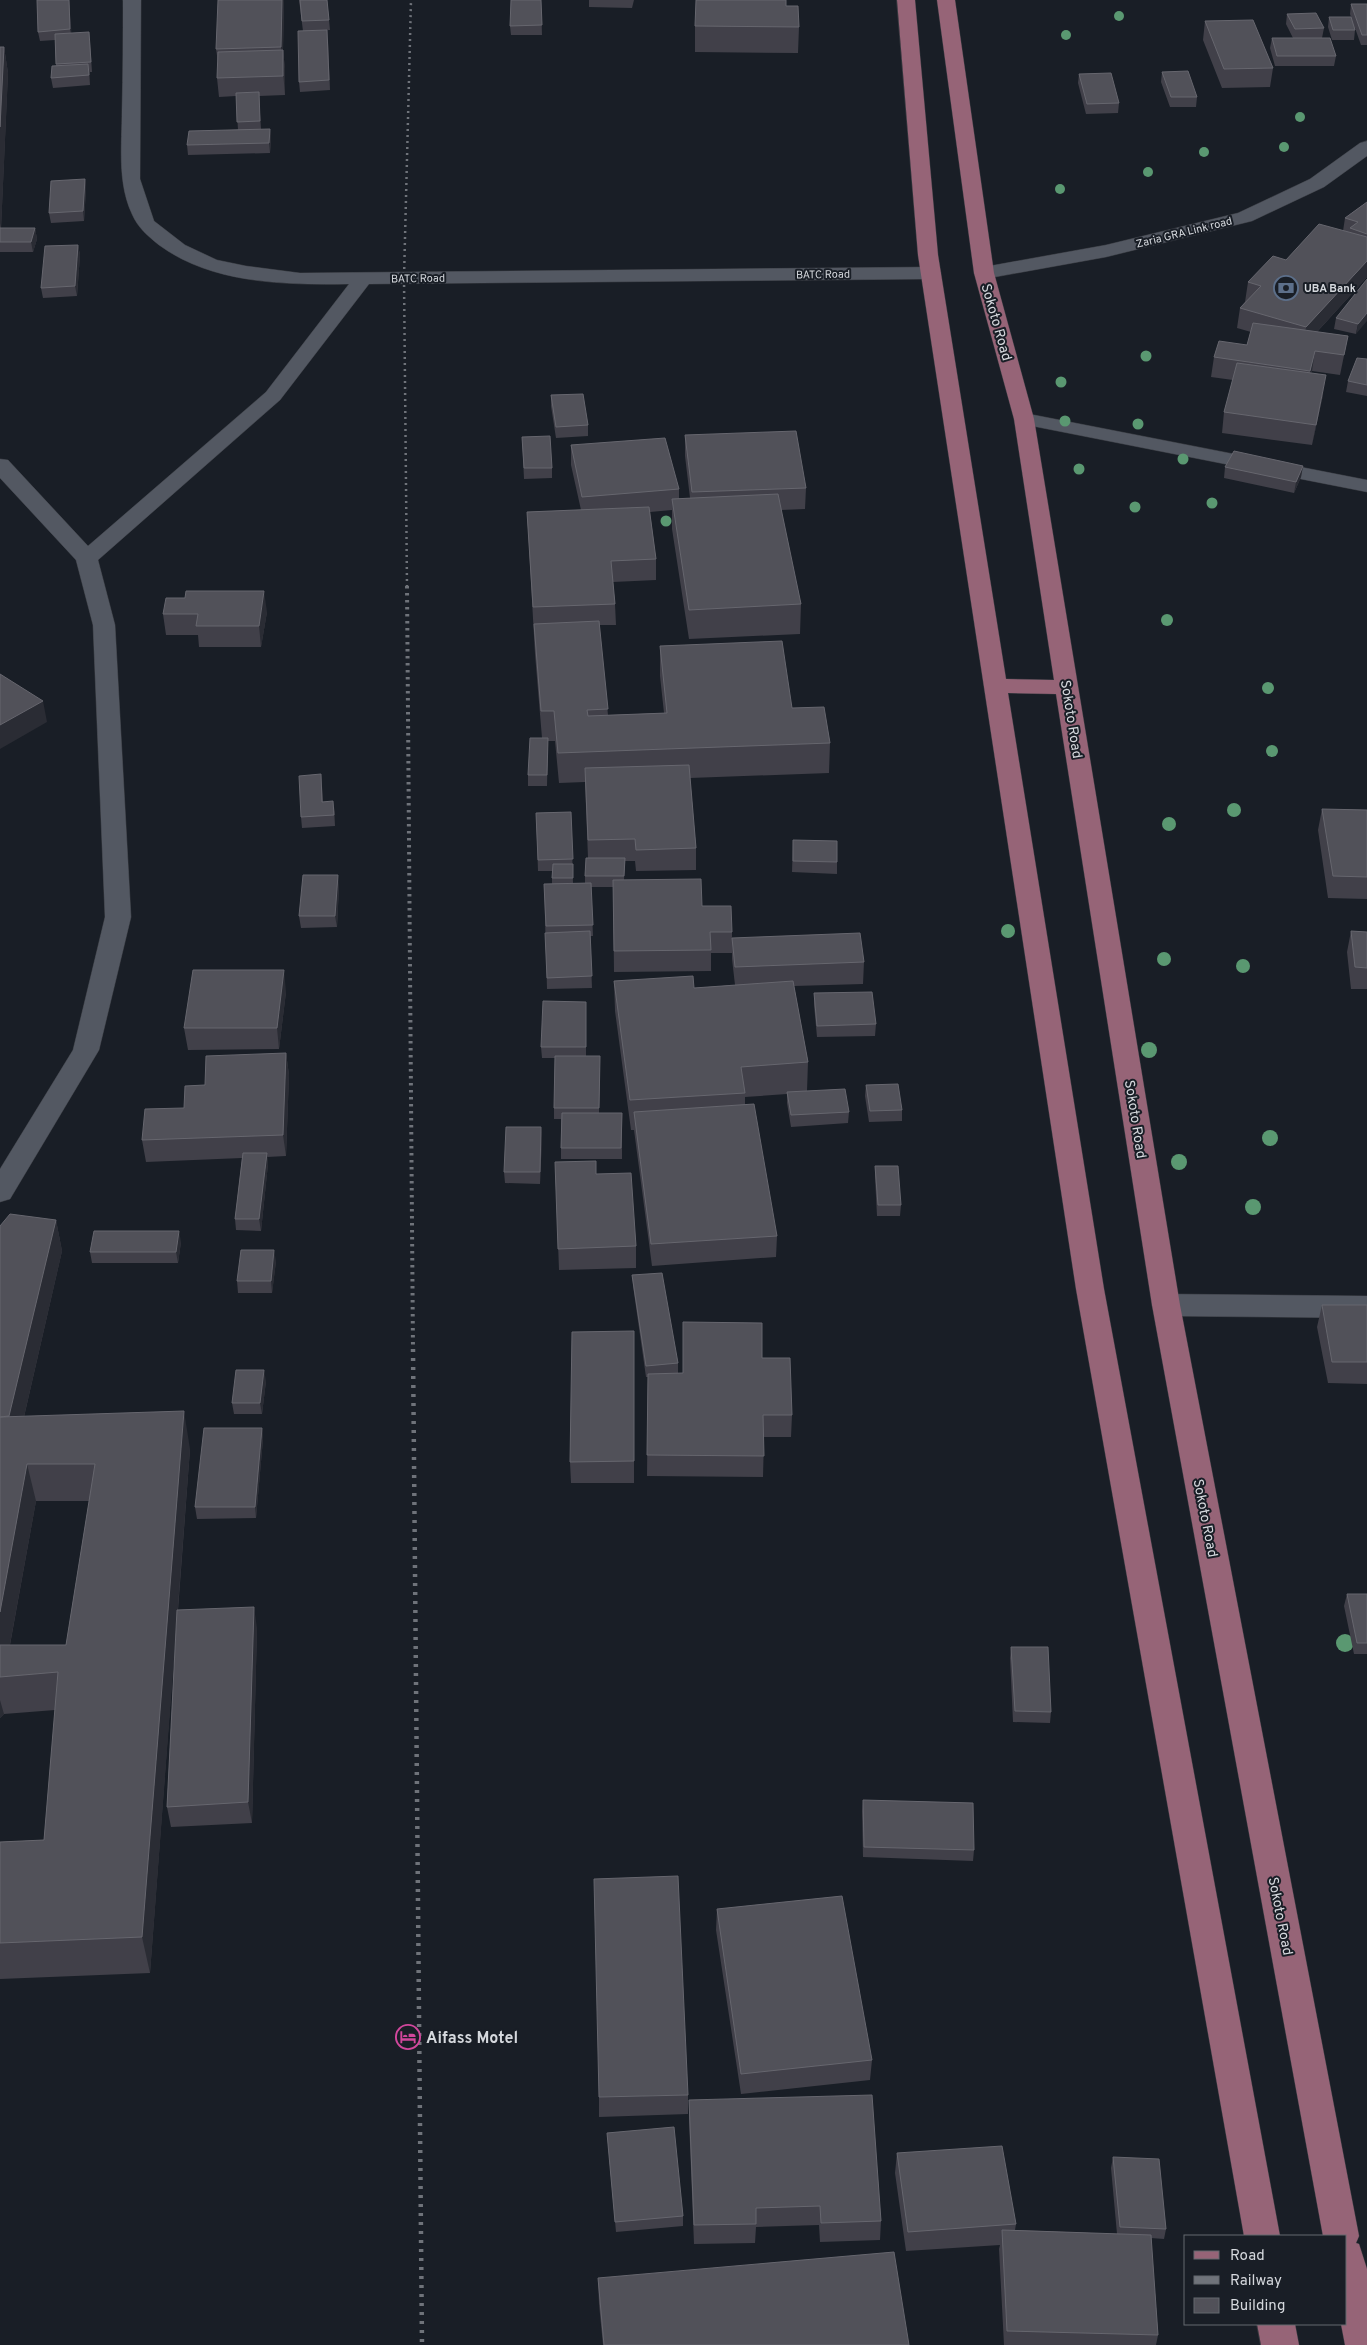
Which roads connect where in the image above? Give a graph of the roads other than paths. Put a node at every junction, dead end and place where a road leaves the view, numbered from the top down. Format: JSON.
{"nodes":[{"id":1,"x":132,"y":0,"type":"edge"},
{"id":2,"x":906,"y":0,"type":"edge"},
{"id":3,"x":946,"y":0,"type":"edge"},
{"id":4,"x":1367,"y":147,"type":"edge"},
{"id":5,"x":930,"y":273,"type":"junction"},
{"id":6,"x":984,"y":273,"type":"junction"},
{"id":7,"x":362,"y":279,"type":"junction"},
{"id":8,"x":1024,"y":419,"type":"junction"},
{"id":9,"x":0,"y":465,"type":"edge"},
{"id":10,"x":1367,"y":486,"type":"edge"},
{"id":11,"x":87,"y":558,"type":"junction"},
{"id":12,"x":995,"y":686,"type":"junction"},
{"id":13,"x":1066,"y":687,"type":"junction"},
{"id":14,"x":0,"y":1192,"type":"edge"},
{"id":15,"x":1166,"y":1305,"type":"junction"},
{"id":16,"x":1367,"y":1307,"type":"edge"},
{"id":17,"x":1262,"y":2235,"type":"edge"},
{"id":18,"x":1341,"y":2235,"type":"edge"},
{"id":19,"x":1347,"y":2262,"type":"edge"},
{"id":20,"x":1276,"y":2325,"type":"edge"},
{"id":21,"x":1280,"y":2345,"type":"edge"},
{"id":22,"x":1364,"y":2345,"type":"edge"}],
"edges":[{"from":1,"to":7,"type":"street","name":"BATC Road"},
{"from":2,"to":5,"type":"main road"},
{"from":3,"to":6,"type":"main road","name":"Sokoto Road"},
{"from":4,"to":6,"type":"street","name":"Zaria GRA Link road"},
{"from":5,"to":7,"type":"street","name":"BATC Road"},
{"from":5,"to":12,"type":"main road"},
{"from":6,"to":8,"type":"main road","name":"Sokoto Road"},
{"from":7,"to":11,"type":"street"},
{"from":8,"to":10,"type":"street"},
{"from":8,"to":13,"type":"main road","name":"Sokoto Road"},
{"from":9,"to":11,"type":"street"},
{"from":11,"to":14,"type":"street"},
{"from":12,"to":13,"type":"main road"},
{"from":12,"to":17,"type":"main road"},
{"from":13,"to":15,"type":"main road","name":"Sokoto Road"},
{"from":15,"to":16,"type":"street"},
{"from":15,"to":18,"type":"main road","name":"Sokoto Road"},
{"from":19,"to":22,"type":"main road"},
{"from":20,"to":21,"type":"main road"}]}
